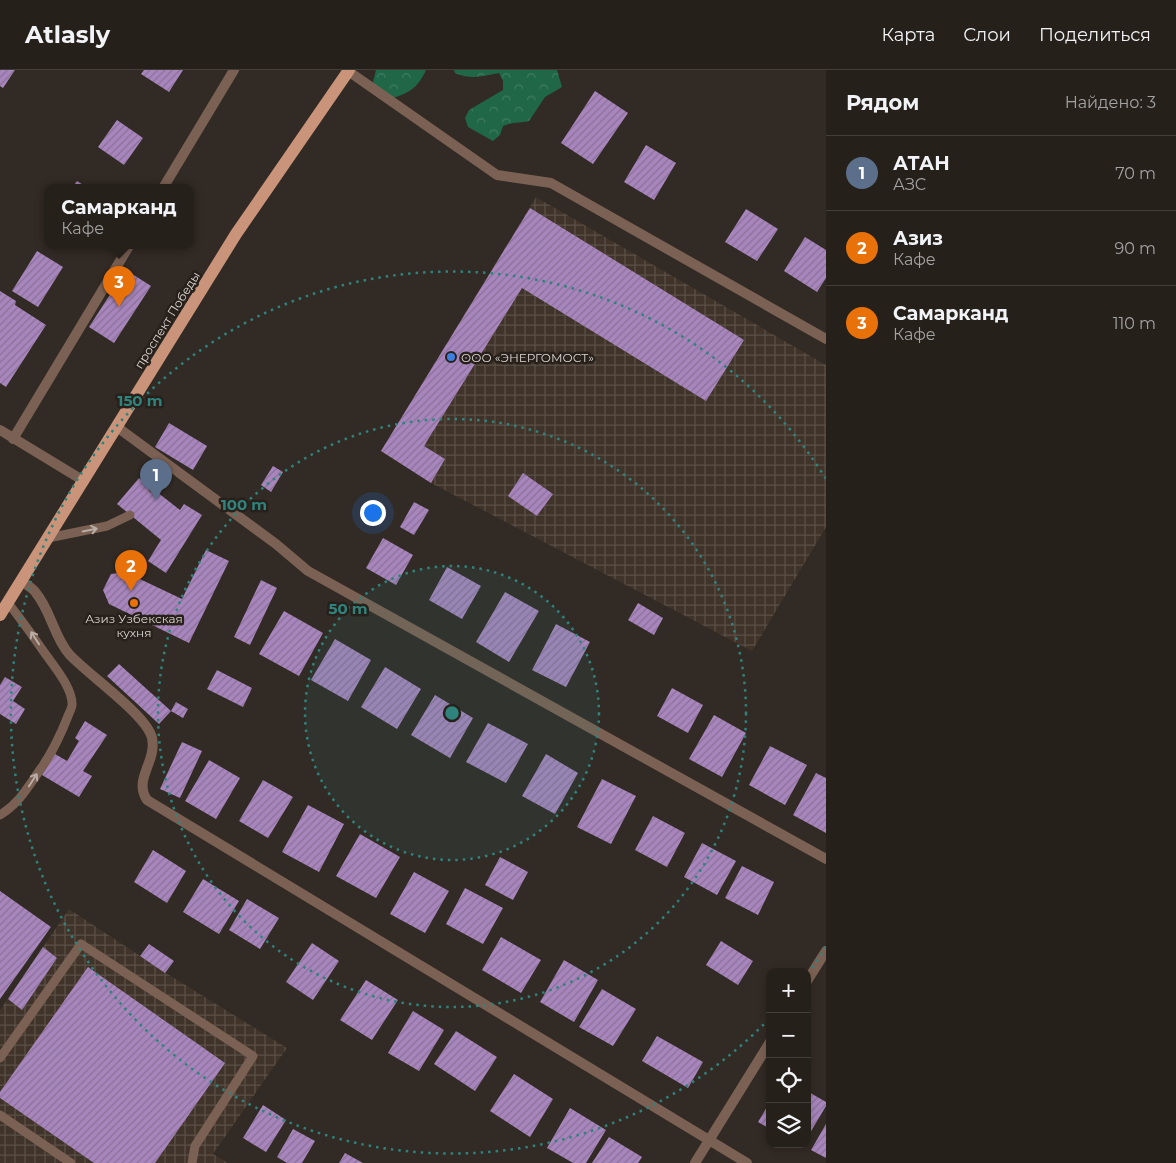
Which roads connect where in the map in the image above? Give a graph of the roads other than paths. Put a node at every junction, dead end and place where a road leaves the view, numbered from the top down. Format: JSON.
{"nodes":[{"id":1,"x":234,"y":70,"type":"edge"},
{"id":2,"x":348,"y":70,"type":"edge"},
{"id":3,"x":165,"y":184,"type":"edge"},
{"id":4,"x":126,"y":249,"type":"edge"},
{"id":5,"x":826,"y":339,"type":"edge"},
{"id":6,"x":117,"y":428,"type":"junction"},
{"id":7,"x":0,"y":430,"type":"edge"},
{"id":8,"x":13,"y":439,"type":"junction"},
{"id":9,"x":162,"y":460,"type":"junction"},
{"id":10,"x":84,"y":481,"type":"junction"},
{"id":11,"x":152,"y":489,"type":"dead end"},
{"id":12,"x":130,"y":515,"type":"dead end"},
{"id":13,"x":48,"y":538,"type":"junction"},
{"id":14,"x":22,"y":581,"type":"junction"},
{"id":15,"x":8,"y":603,"type":"junction"},
{"id":16,"x":0,"y":616,"type":"edge"},
{"id":17,"x":0,"y":815,"type":"edge"},
{"id":18,"x":826,"y":859,"type":"edge"},
{"id":19,"x":826,"y":951,"type":"edge"},
{"id":20,"x":811,"y":975,"type":"edge"},
{"id":21,"x":766,"y":1048,"type":"edge"},
{"id":22,"x":0,"y":1058,"type":"edge"},
{"id":23,"x":0,"y":1115,"type":"edge"},
{"id":24,"x":709,"y":1141,"type":"junction"},
{"id":25,"x":71,"y":1163,"type":"edge"},
{"id":26,"x":192,"y":1163,"type":"edge"},
{"id":27,"x":696,"y":1163,"type":"edge"},
{"id":28,"x":747,"y":1163,"type":"edge"}],
"edges":[{"from":1,"to":3,"type":"street"},
{"from":2,"to":5,"type":"street"},
{"from":2,"to":6,"type":"main road","name":"проспект Победы"},
{"from":4,"to":8,"type":"street"},
{"from":6,"to":9,"type":"street"},
{"from":6,"to":10,"type":"main road","name":"проспект Победы"},
{"from":7,"to":8,"type":"street"},
{"from":8,"to":10,"type":"street"},
{"from":9,"to":11,"type":"lane"},
{"from":9,"to":18,"type":"street"},
{"from":10,"to":13,"type":"main road","name":"проспект Победы"},
{"from":13,"to":12,"type":"lane","one_way":true},
{"from":13,"to":14,"type":"main road","name":"проспект Победы"},
{"from":14,"to":15,"type":"main road","name":"проспект Победы"},
{"from":14,"to":24,"type":"street"},
{"from":15,"to":16,"type":"main road","name":"проспект Победы"},
{"from":17,"to":15,"type":"lane","one_way":true},
{"from":19,"to":20,"type":"street"},
{"from":21,"to":24,"type":"street"},
{"from":22,"to":26,"type":"lane"},
{"from":23,"to":25,"type":"lane"},
{"from":24,"to":27,"type":"street"},
{"from":24,"to":28,"type":"street"}]}
